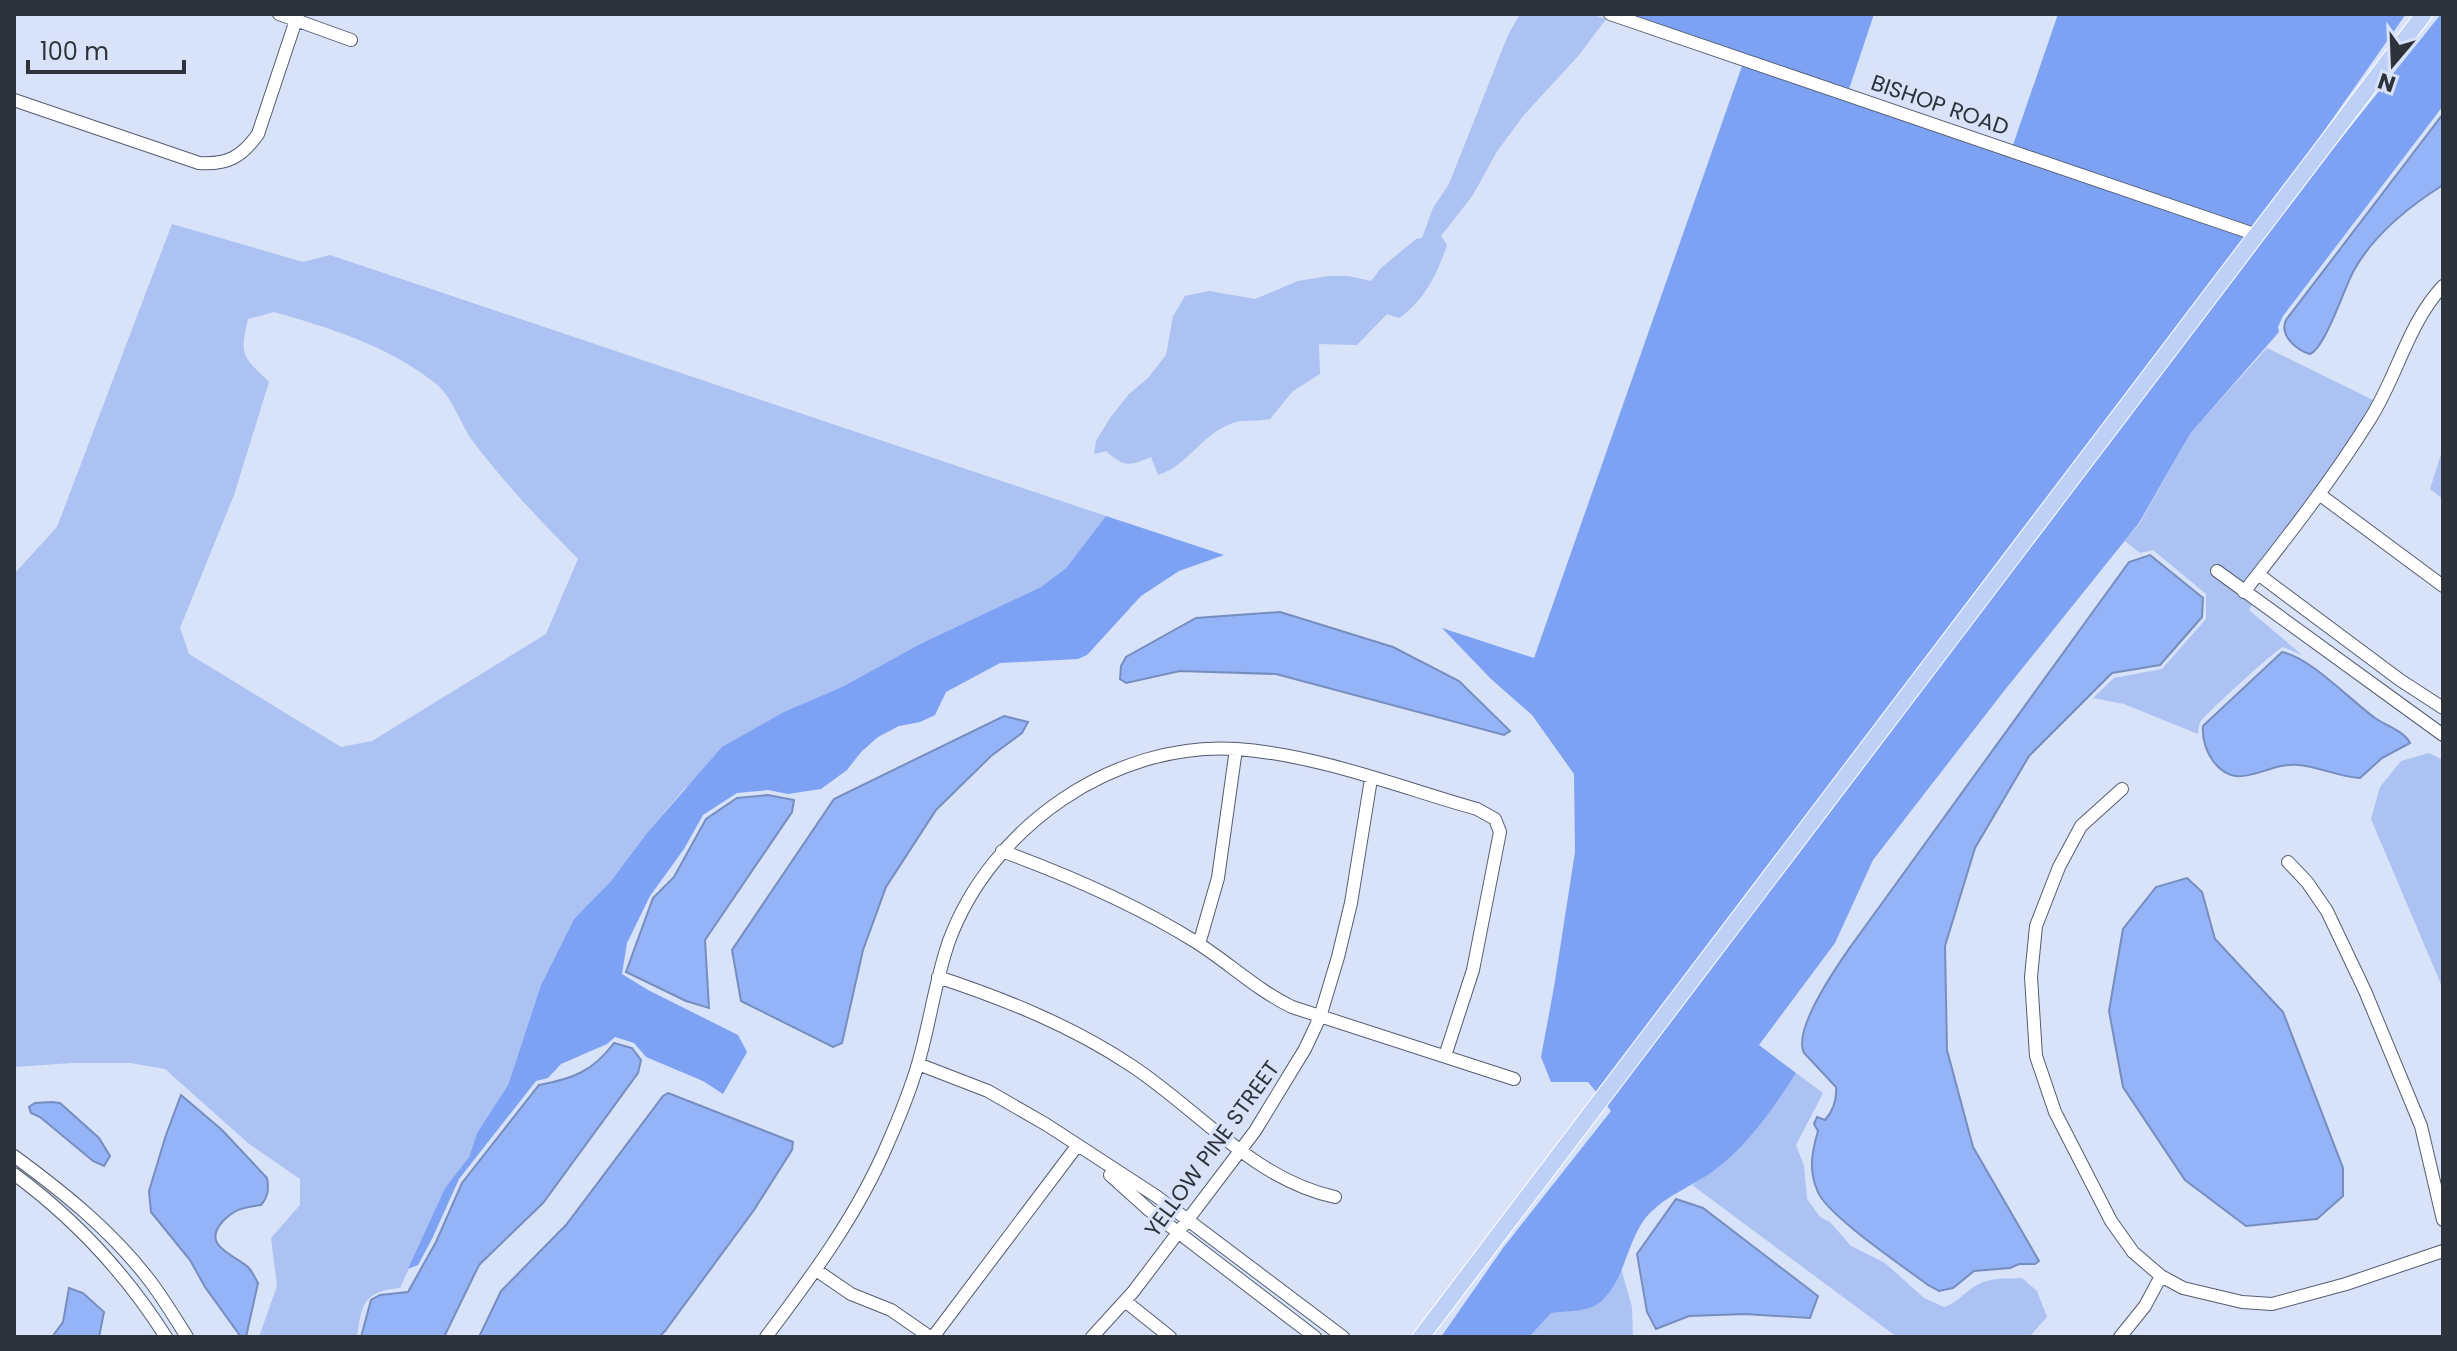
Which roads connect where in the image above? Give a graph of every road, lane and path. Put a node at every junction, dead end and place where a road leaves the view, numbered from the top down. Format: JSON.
{"nodes":[{"id":1,"x":279,"y":14,"type":"edge"},
{"id":2,"x":1610,"y":14,"type":"edge"},
{"id":3,"x":2424,"y":14,"type":"edge"},
{"id":4,"x":297,"y":17,"type":"edge"},
{"id":5,"x":351,"y":40,"type":"dead end"},
{"id":6,"x":14,"y":100,"type":"edge"},
{"id":7,"x":2257,"y":235,"type":"junction"},
{"id":8,"x":2443,"y":286,"type":"edge"},
{"id":9,"x":2319,"y":494,"type":"junction"},
{"id":10,"x":2217,"y":571,"type":"dead end"},
{"id":11,"x":2258,"y":574,"type":"junction"},
{"id":12,"x":2443,"y":586,"type":"edge"},
{"id":13,"x":2244,"y":592,"type":"junction"},
{"id":14,"x":2443,"y":708,"type":"edge"},
{"id":15,"x":2443,"y":735,"type":"edge"},
{"id":16,"x":1236,"y":749,"type":"junction"},
{"id":17,"x":1371,"y":779,"type":"junction"},
{"id":18,"x":2122,"y":789,"type":"dead end"},
{"id":19,"x":1002,"y":851,"type":"junction"},
{"id":20,"x":2288,"y":862,"type":"dead end"},
{"id":21,"x":1199,"y":944,"type":"junction"},
{"id":22,"x":938,"y":977,"type":"junction"},
{"id":23,"x":1320,"y":1017,"type":"junction"},
{"id":24,"x":1445,"y":1056,"type":"junction"},
{"id":25,"x":918,"y":1064,"type":"junction"},
{"id":26,"x":1514,"y":1079,"type":"dead end"},
{"id":27,"x":1077,"y":1146,"type":"junction"},
{"id":28,"x":1240,"y":1151,"type":"junction"},
{"id":29,"x":14,"y":1156,"type":"edge"},
{"id":30,"x":14,"y":1174,"type":"edge"},
{"id":31,"x":1335,"y":1197,"type":"dead end"},
{"id":32,"x":1188,"y":1219,"type":"junction"},
{"id":33,"x":2443,"y":1220,"type":"edge"},
{"id":34,"x":1178,"y":1233,"type":"junction"},
{"id":35,"x":2443,"y":1251,"type":"edge"},
{"id":36,"x":816,"y":1270,"type":"junction"},
{"id":37,"x":2161,"y":1276,"type":"junction"},
{"id":38,"x":1125,"y":1301,"type":"junction"},
{"id":39,"x":166,"y":1337,"type":"edge"},
{"id":40,"x":187,"y":1337,"type":"edge"},
{"id":41,"x":766,"y":1337,"type":"edge"},
{"id":42,"x":932,"y":1337,"type":"edge"},
{"id":43,"x":1092,"y":1337,"type":"edge"},
{"id":44,"x":1170,"y":1337,"type":"edge"},
{"id":45,"x":1315,"y":1337,"type":"edge"},
{"id":46,"x":1343,"y":1337,"type":"edge"},
{"id":47,"x":1421,"y":1337,"type":"edge"},
{"id":48,"x":2120,"y":1337,"type":"edge"}],
"edges":[{"from":1,"to":4,"type":"street"},
{"from":2,"to":7,"type":"street","name":"BISHOP ROAD"},
{"from":3,"to":7,"type":"main road"},
{"from":4,"to":5,"type":"street"},
{"from":4,"to":6,"type":"street"},
{"from":7,"to":47,"type":"main road"},
{"from":8,"to":9,"type":"street"},
{"from":9,"to":11,"type":"street"},
{"from":9,"to":12,"type":"street"},
{"from":10,"to":13,"type":"street"},
{"from":11,"to":13,"type":"street"},
{"from":11,"to":14,"type":"street"},
{"from":13,"to":15,"type":"street"},
{"from":16,"to":17,"type":"street"},
{"from":16,"to":19,"type":"street"},
{"from":16,"to":21,"type":"street"},
{"from":17,"to":23,"type":"street","name":"YELLOW PINE STREET"},
{"from":17,"to":24,"type":"street"},
{"from":18,"to":37,"type":"street"},
{"from":19,"to":21,"type":"street"},
{"from":19,"to":22,"type":"street"},
{"from":20,"to":33,"type":"street"},
{"from":21,"to":23,"type":"street"},
{"from":22,"to":25,"type":"street"},
{"from":22,"to":28,"type":"street"},
{"from":23,"to":24,"type":"street"},
{"from":23,"to":28,"type":"street","name":"YELLOW PINE STREET"},
{"from":24,"to":26,"type":"street"},
{"from":25,"to":27,"type":"street"},
{"from":25,"to":36,"type":"street"},
{"from":27,"to":32,"type":"street"},
{"from":27,"to":34,"type":"street"},
{"from":27,"to":42,"type":"street"},
{"from":28,"to":31,"type":"street"},
{"from":28,"to":32,"type":"street","name":"YELLOW PINE STREET"},
{"from":29,"to":40,"type":"street"},
{"from":30,"to":39,"type":"street"},
{"from":32,"to":34,"type":"street","name":"YELLOW PINE STREET"},
{"from":32,"to":46,"type":"street"},
{"from":34,"to":38,"type":"street","name":"YELLOW PINE STREET"},
{"from":34,"to":45,"type":"street"},
{"from":35,"to":37,"type":"street"},
{"from":36,"to":41,"type":"street"},
{"from":36,"to":42,"type":"street"},
{"from":37,"to":48,"type":"street"},
{"from":38,"to":43,"type":"street","name":"YELLOW PINE STREET"},
{"from":38,"to":44,"type":"street"}]}
